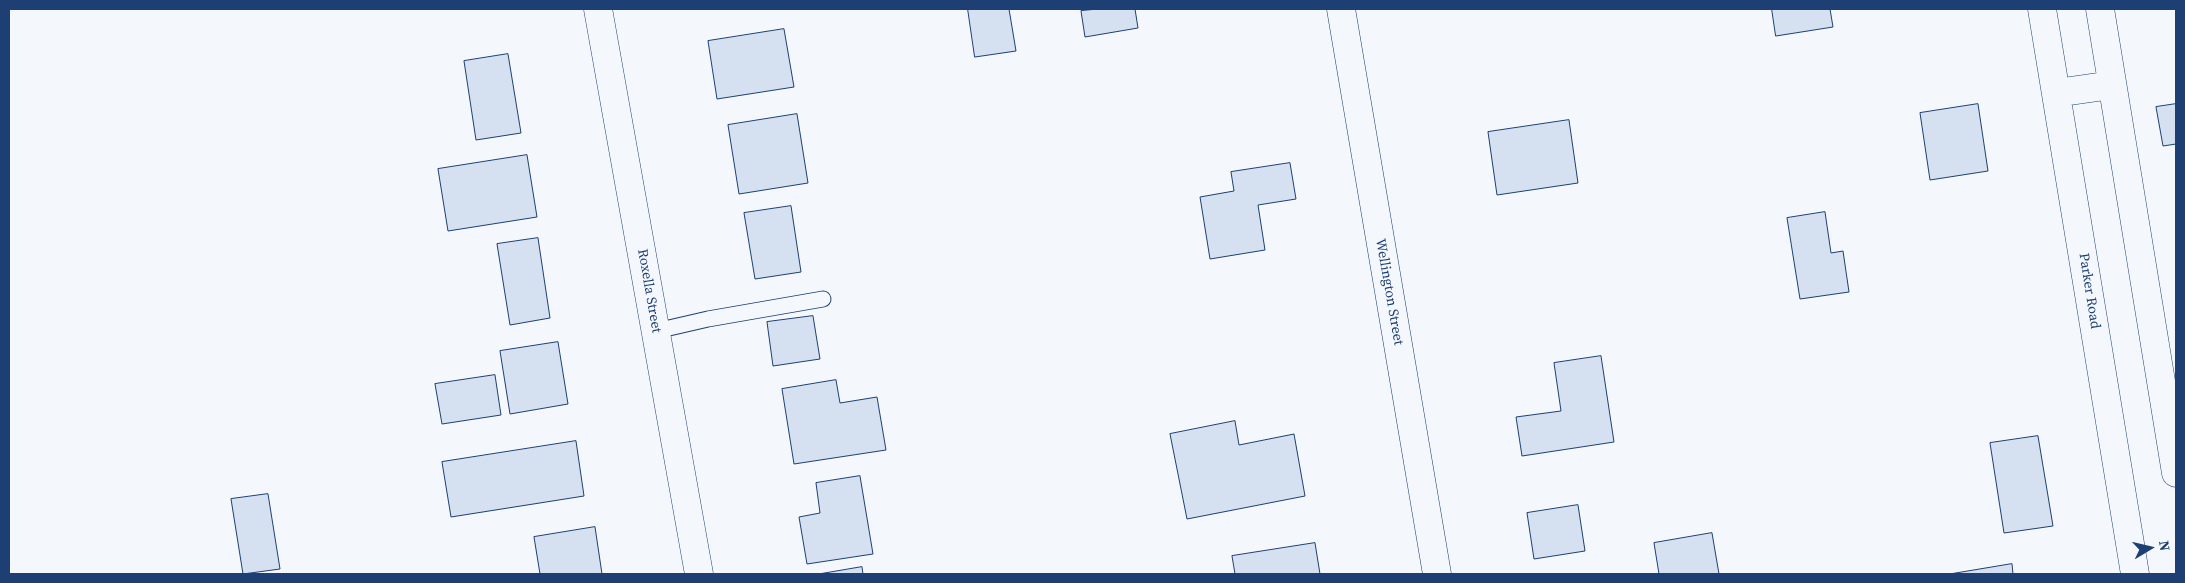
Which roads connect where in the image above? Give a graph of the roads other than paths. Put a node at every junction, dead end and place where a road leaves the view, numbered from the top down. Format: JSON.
{"nodes":[{"id":1,"x":598,"y":9,"type":"edge"},
{"id":2,"x":1340,"y":9,"type":"edge"},
{"id":3,"x":2042,"y":9,"type":"edge"},
{"id":4,"x":2100,"y":9,"type":"edge"},
{"id":5,"x":2112,"y":85,"type":"junction"},
{"id":6,"x":2056,"y":93,"type":"junction"},
{"id":7,"x":823,"y":299,"type":"dead end"},
{"id":8,"x":656,"y":331,"type":"junction"},
{"id":9,"x":2176,"y":473,"type":"edge"},
{"id":10,"x":699,"y":574,"type":"edge"},
{"id":11,"x":1437,"y":574,"type":"edge"},
{"id":12,"x":2136,"y":574,"type":"edge"}],
"edges":[{"from":1,"to":8,"type":"street","name":"Roxella Street"},
{"from":2,"to":11,"type":"street","name":"Wellington Street"},
{"from":3,"to":6,"type":"street","name":"Parker Road"},
{"from":4,"to":5,"type":"street"},
{"from":5,"to":6,"type":"street"},
{"from":5,"to":9,"type":"street"},
{"from":6,"to":12,"type":"street","name":"Parker Road"},
{"from":7,"to":8,"type":"lane"},
{"from":8,"to":10,"type":"street","name":"Roxella Street"}]}
